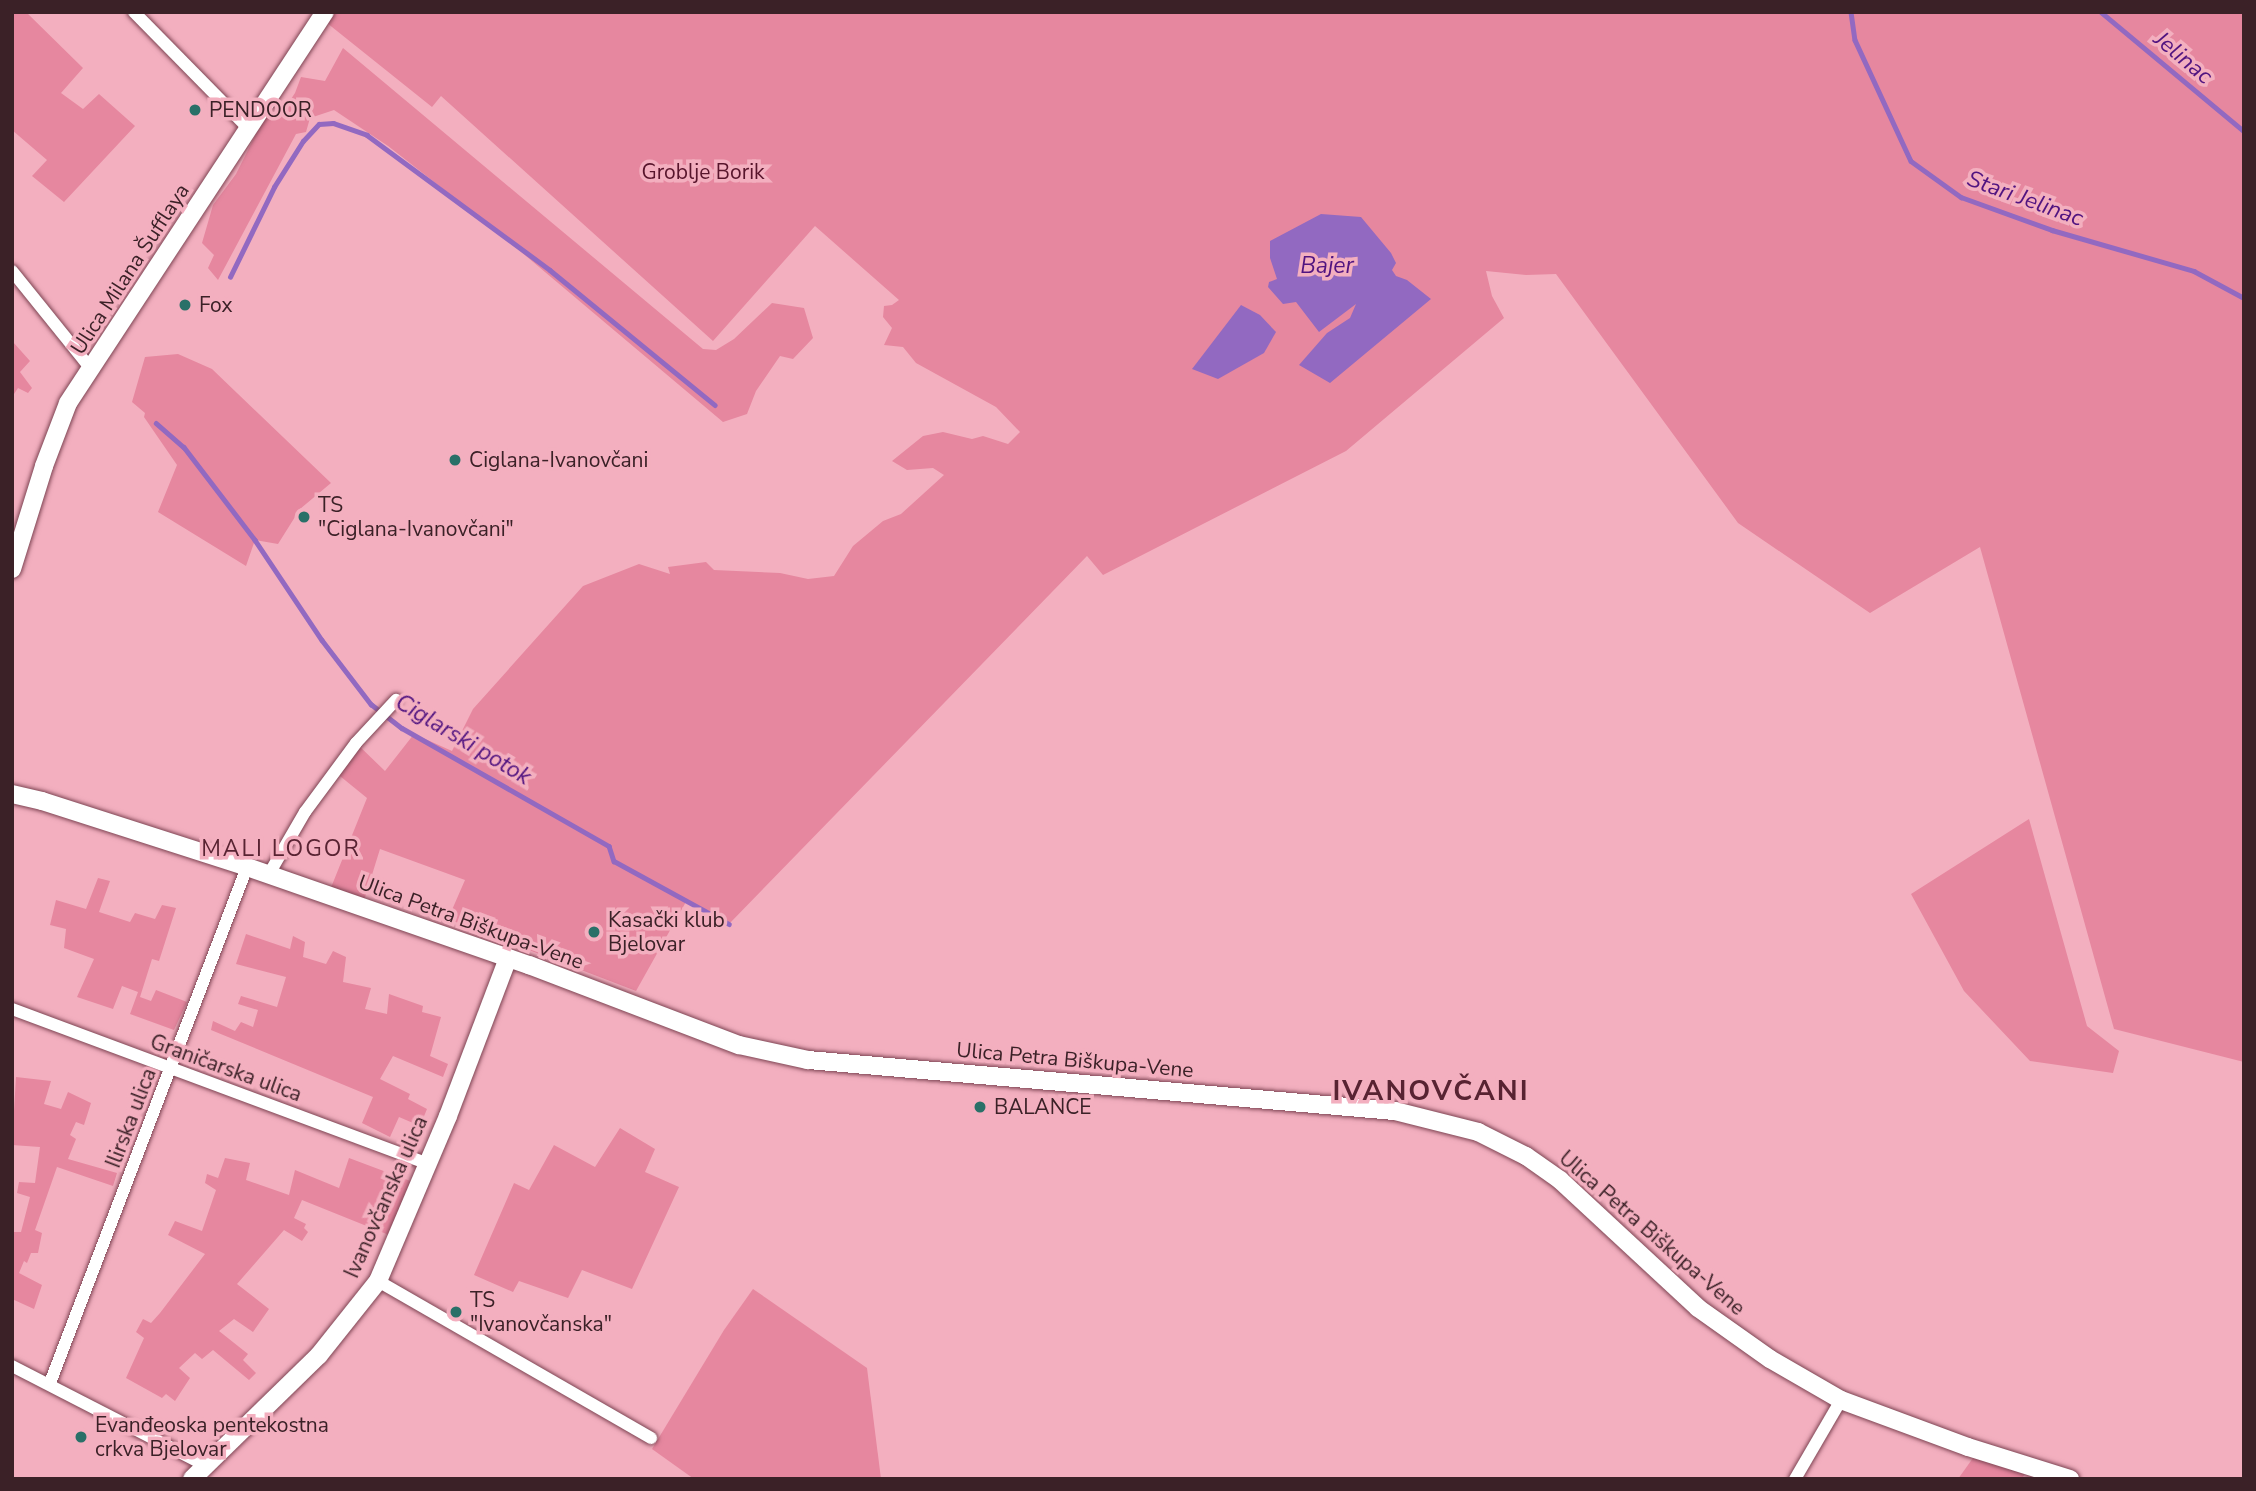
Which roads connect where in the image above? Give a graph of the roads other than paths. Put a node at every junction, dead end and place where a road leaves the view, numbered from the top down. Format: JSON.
{"nodes":[{"id":1,"x":134,"y":12,"type":"edge"},
{"id":2,"x":325,"y":12,"type":"edge"},
{"id":3,"x":248,"y":128,"type":"junction"},
{"id":4,"x":12,"y":271,"type":"edge"},
{"id":5,"x":91,"y":369,"type":"junction"},
{"id":6,"x":12,"y":569,"type":"edge"},
{"id":7,"x":396,"y":700,"type":"dead end"},
{"id":8,"x":12,"y":794,"type":"edge"},
{"id":9,"x":247,"y":867,"type":"junction"},
{"id":10,"x":269,"y":874,"type":"junction"},
{"id":11,"x":508,"y":958,"type":"junction"},
{"id":12,"x":12,"y":1009,"type":"edge"},
{"id":13,"x":171,"y":1068,"type":"junction"},
{"id":14,"x":427,"y":1163,"type":"junction"},
{"id":15,"x":378,"y":1281,"type":"junction"},
{"id":16,"x":12,"y":1366,"type":"edge"},
{"id":17,"x":50,"y":1383,"type":"junction"},
{"id":18,"x":1841,"y":1400,"type":"junction"},
{"id":19,"x":652,"y":1438,"type":"dead end"},
{"id":20,"x":205,"y":1465,"type":"junction"},
{"id":21,"x":192,"y":1479,"type":"edge"},
{"id":22,"x":1795,"y":1479,"type":"edge"},
{"id":23,"x":2070,"y":1479,"type":"edge"}],
"edges":[{"from":1,"to":3,"type":"street"},
{"from":2,"to":3,"type":"main road","name":"Ulica Milana Šufflaya"},
{"from":3,"to":5,"type":"main road","name":"Ulica Milana Šufflaya"},
{"from":4,"to":5,"type":"street"},
{"from":5,"to":6,"type":"main road","name":"Ulica Milana Šufflaya"},
{"from":7,"to":10,"type":"street"},
{"from":8,"to":9,"type":"main road","name":"Ulica Petra Biškupa-Vene"},
{"from":9,"to":10,"type":"main road","name":"Ulica Petra Biškupa-Vene"},
{"from":9,"to":13,"type":"street","name":"Ilirska ulica"},
{"from":10,"to":11,"type":"main road","name":"Ulica Petra Biškupa-Vene"},
{"from":11,"to":14,"type":"main road","name":"Ivanovčanska ulica"},
{"from":11,"to":18,"type":"main road","name":"Ulica Petra Biškupa-Vene"},
{"from":12,"to":13,"type":"street","name":"Graničarska ulica"},
{"from":13,"to":14,"type":"street","name":"Graničarska ulica"},
{"from":13,"to":17,"type":"street","name":"Ilirska ulica"},
{"from":14,"to":15,"type":"main road","name":"Ivanovčanska ulica"},
{"from":15,"to":19,"type":"street"},
{"from":15,"to":20,"type":"main road","name":"Ivanovčanska ulica"},
{"from":16,"to":17,"type":"street"},
{"from":17,"to":20,"type":"street"},
{"from":18,"to":22,"type":"street"},
{"from":18,"to":23,"type":"main road","name":"Ulica Petra Biškupa-Vene"},
{"from":20,"to":21,"type":"main road","name":"Ivanovčanska ulica"}]}
